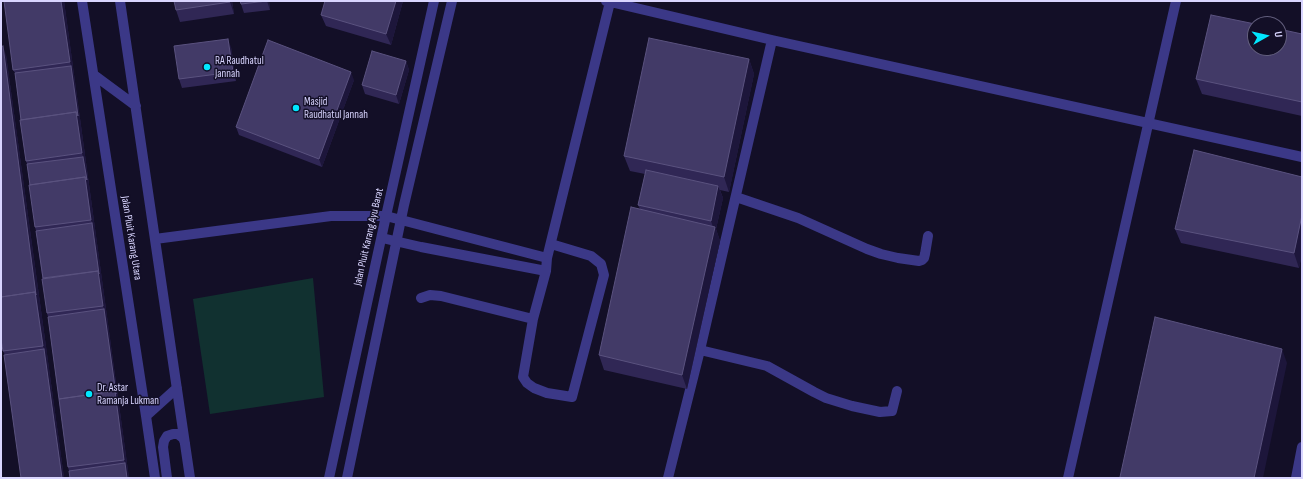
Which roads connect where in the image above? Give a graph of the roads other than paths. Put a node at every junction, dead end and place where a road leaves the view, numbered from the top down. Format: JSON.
{"nodes":[{"id":1,"x":82,"y":1,"type":"edge"},
{"id":2,"x":120,"y":1,"type":"edge"},
{"id":3,"x":434,"y":1,"type":"edge"},
{"id":4,"x":452,"y":1,"type":"edge"},
{"id":5,"x":1176,"y":1,"type":"edge"},
{"id":6,"x":608,"y":2,"type":"edge"},
{"id":7,"x":772,"y":40,"type":"junction"},
{"id":8,"x":94,"y":75,"type":"junction"},
{"id":9,"x":136,"y":106,"type":"junction"},
{"id":10,"x":1149,"y":124,"type":"junction"},
{"id":11,"x":1302,"y":157,"type":"edge"},
{"id":12,"x":736,"y":197,"type":"junction"},
{"id":13,"x":386,"y":216,"type":"junction"},
{"id":14,"x":401,"y":220,"type":"junction"},
{"id":15,"x":928,"y":236,"type":"dead end"},
{"id":16,"x":382,"y":238,"type":"junction"},
{"id":17,"x":155,"y":239,"type":"junction"},
{"id":18,"x":396,"y":242,"type":"junction"},
{"id":19,"x":551,"y":244,"type":"junction"},
{"id":20,"x":547,"y":258,"type":"junction"},
{"id":21,"x":546,"y":271,"type":"junction"},
{"id":22,"x":422,"y":298,"type":"dead end"},
{"id":23,"x":533,"y":319,"type":"junction"},
{"id":24,"x":700,"y":350,"type":"junction"},
{"id":25,"x":177,"y":388,"type":"junction"},
{"id":26,"x":897,"y":392,"type":"dead end"},
{"id":27,"x":146,"y":416,"type":"junction"},
{"id":28,"x":186,"y":444,"type":"junction"},
{"id":29,"x":1302,"y":447,"type":"edge"},
{"id":30,"x":155,"y":478,"type":"edge"},
{"id":31,"x":167,"y":478,"type":"edge"},
{"id":32,"x":190,"y":478,"type":"edge"},
{"id":33,"x":329,"y":478,"type":"edge"},
{"id":34,"x":347,"y":478,"type":"edge"},
{"id":35,"x":668,"y":478,"type":"edge"},
{"id":36,"x":1068,"y":478,"type":"edge"},
{"id":37,"x":1296,"y":478,"type":"edge"}],
"edges":[{"from":1,"to":8,"type":"street","name":"Jalan Pluit Karang Utara"},
{"from":2,"to":9,"type":"street"},
{"from":3,"to":13,"type":"street","name":"Jalan Pluit Karang Ayu Barat"},
{"from":4,"to":14,"type":"street"},
{"from":5,"to":10,"type":"street"},
{"from":6,"to":7,"type":"street"},
{"from":6,"to":19,"type":"street"},
{"from":7,"to":10,"type":"street"},
{"from":7,"to":12,"type":"street"},
{"from":8,"to":9,"type":"street"},
{"from":8,"to":27,"type":"street","name":"Jalan Pluit Karang Utara"},
{"from":9,"to":17,"type":"street"},
{"from":10,"to":11,"type":"street"},
{"from":10,"to":36,"type":"street"},
{"from":12,"to":15,"type":"street"},
{"from":12,"to":24,"type":"street"},
{"from":13,"to":14,"type":"street"},
{"from":13,"to":16,"type":"street","name":"Jalan Pluit Karang Ayu Barat"},
{"from":13,"to":17,"type":"street"},
{"from":14,"to":18,"type":"street"},
{"from":14,"to":20,"type":"street"},
{"from":16,"to":18,"type":"street"},
{"from":16,"to":33,"type":"street","name":"Jalan Pluit Karang Ayu Barat"},
{"from":17,"to":25,"type":"street"},
{"from":18,"to":21,"type":"street"},
{"from":18,"to":34,"type":"street"},
{"from":19,"to":20,"type":"street"},
{"from":19,"to":23,"type":"street"},
{"from":20,"to":21,"type":"street"},
{"from":21,"to":23,"type":"street"},
{"from":22,"to":23,"type":"street"},
{"from":24,"to":26,"type":"street"},
{"from":24,"to":35,"type":"street"},
{"from":25,"to":27,"type":"street"},
{"from":25,"to":28,"type":"street"},
{"from":27,"to":30,"type":"street","name":"Jalan Pluit Karang Utara"},
{"from":28,"to":31,"type":"street"},
{"from":28,"to":32,"type":"street"},
{"from":29,"to":37,"type":"street"}]}
